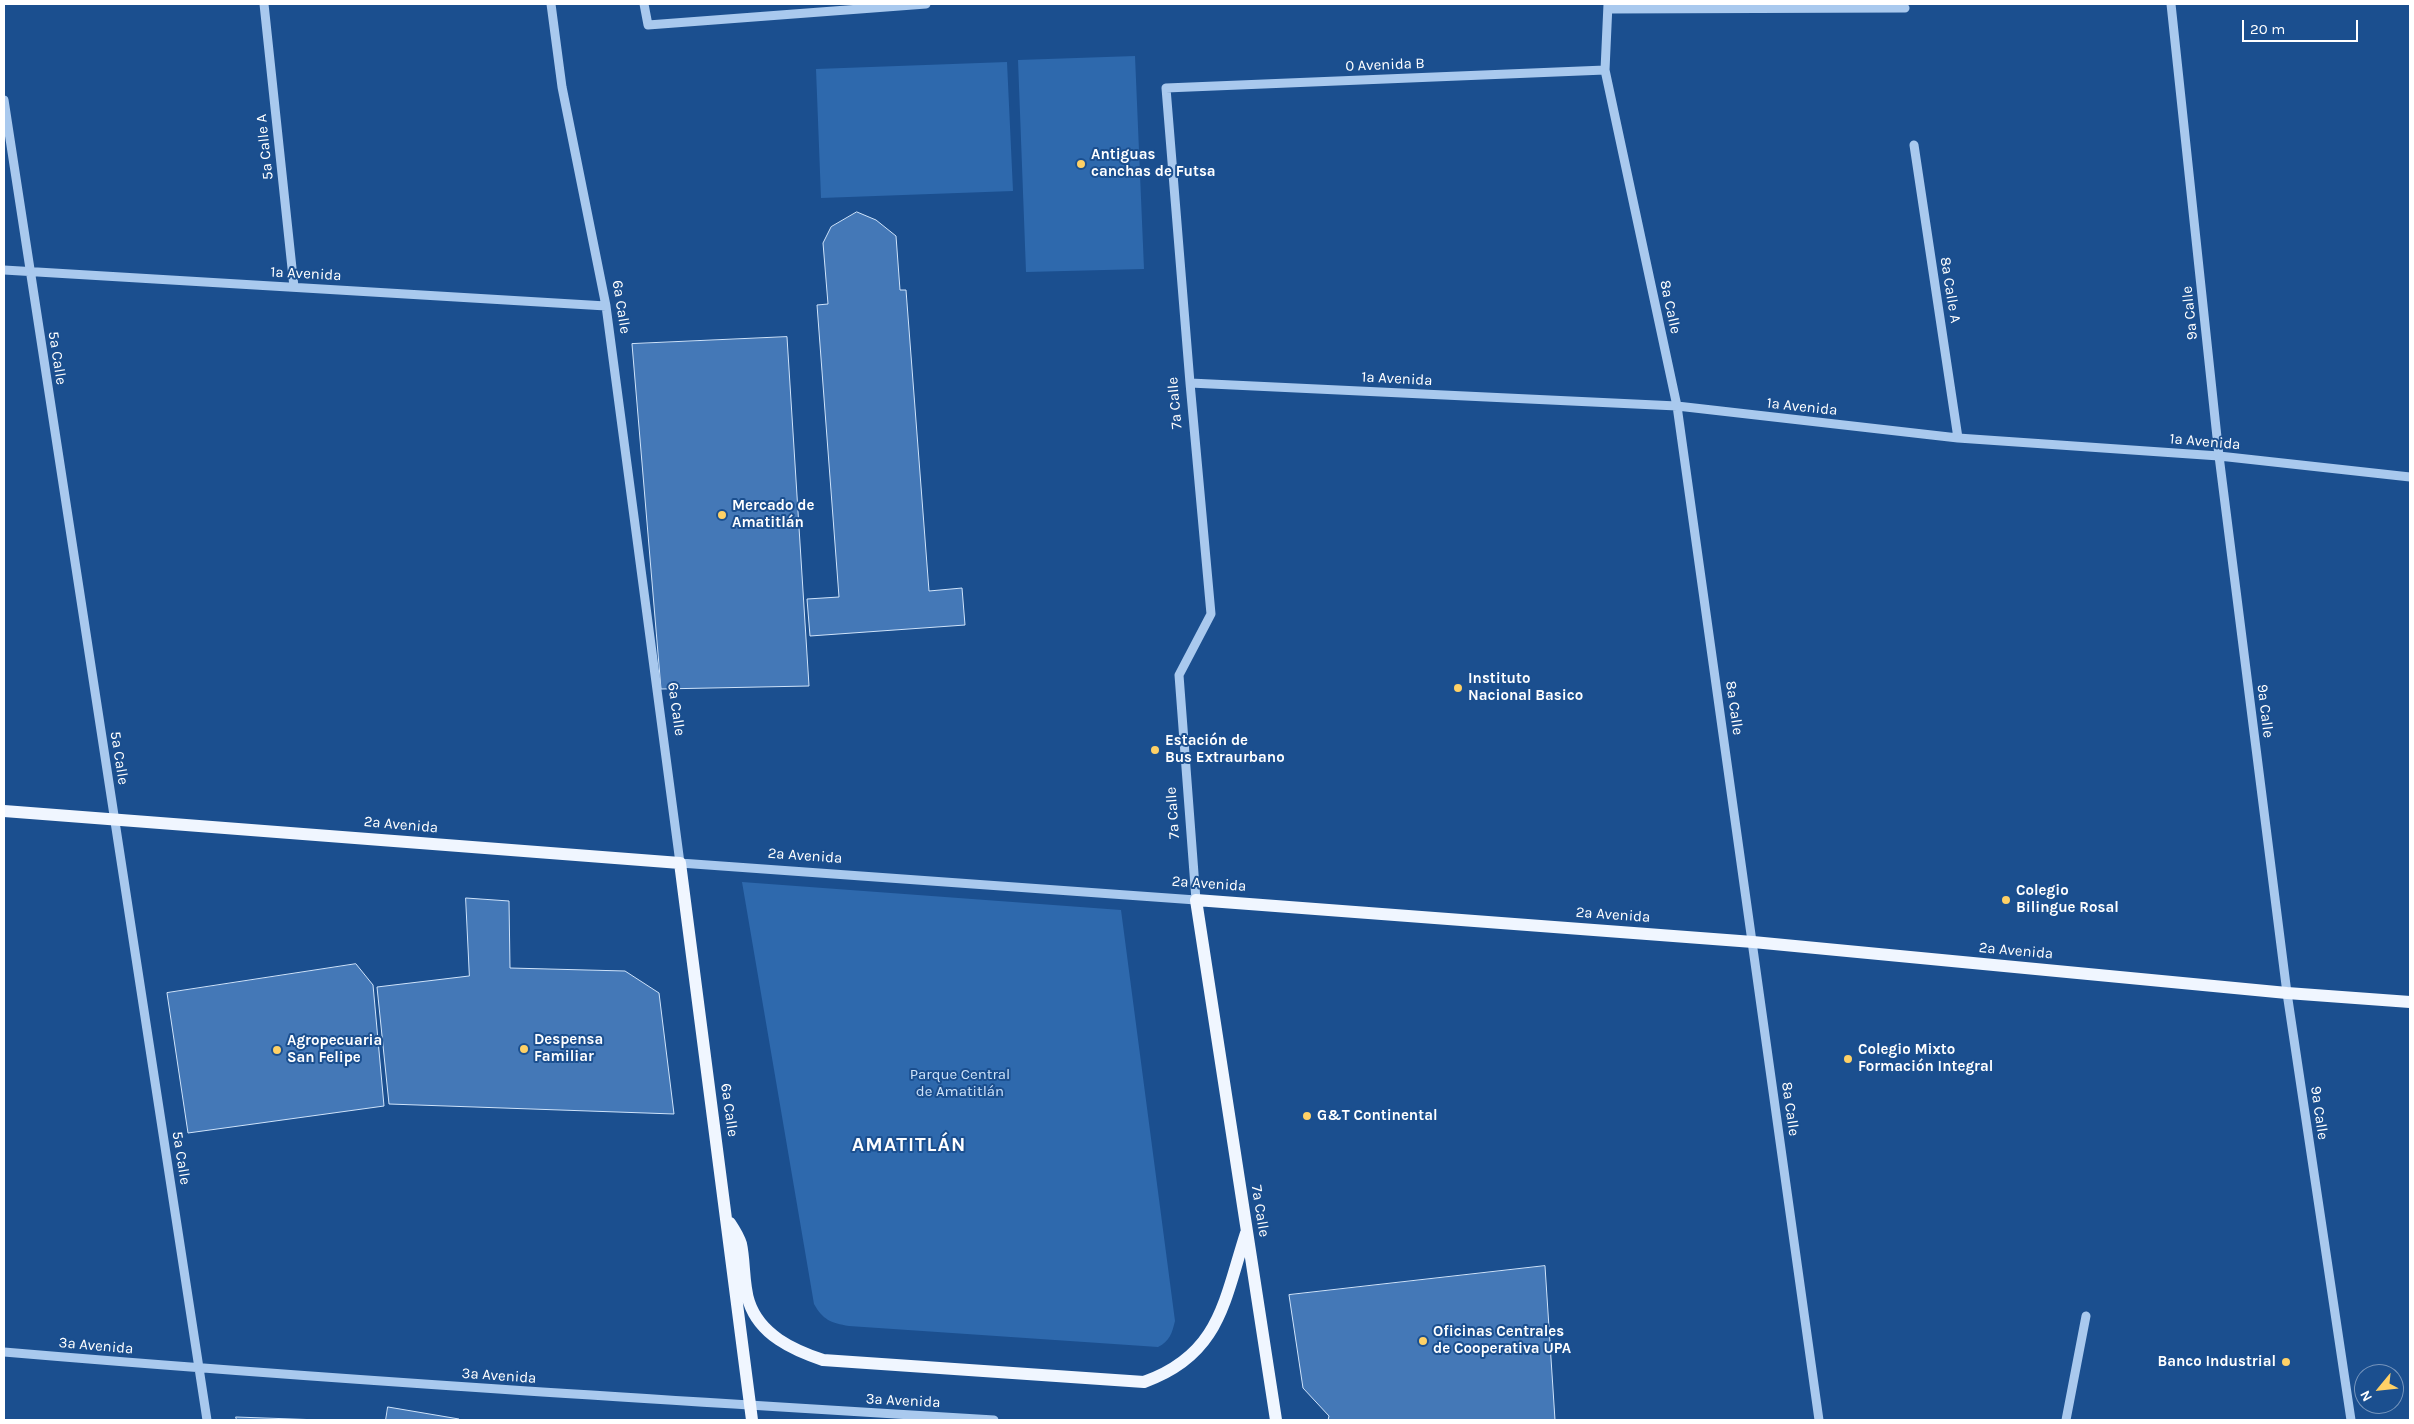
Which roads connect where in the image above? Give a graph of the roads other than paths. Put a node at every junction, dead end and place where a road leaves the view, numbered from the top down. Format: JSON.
{"nodes":[{"id":1,"x":264,"y":4,"type":"edge"},
{"id":2,"x":551,"y":4,"type":"edge"},
{"id":3,"x":644,"y":4,"type":"edge"},
{"id":4,"x":926,"y":4,"type":"edge"},
{"id":5,"x":2171,"y":4,"type":"edge"},
{"id":6,"x":1608,"y":7,"type":"edge"},
{"id":7,"x":1905,"y":8,"type":"dead end"},
{"id":8,"x":1605,"y":70,"type":"junction"},
{"id":9,"x":1166,"y":88,"type":"joint"},
{"id":10,"x":4,"y":100,"type":"edge"},
{"id":11,"x":1914,"y":146,"type":"dead end"},
{"id":12,"x":4,"y":270,"type":"edge"},
{"id":13,"x":30,"y":272,"type":"junction"},
{"id":14,"x":294,"y":287,"type":"junction"},
{"id":15,"x":606,"y":306,"type":"junction"},
{"id":16,"x":1190,"y":384,"type":"junction"},
{"id":17,"x":1677,"y":406,"type":"junction"},
{"id":18,"x":1958,"y":438,"type":"junction"},
{"id":19,"x":2218,"y":456,"type":"junction"},
{"id":20,"x":2410,"y":478,"type":"edge"},
{"id":21,"x":4,"y":811,"type":"edge"},
{"id":22,"x":115,"y":818,"type":"junction"},
{"id":23,"x":680,"y":863,"type":"junction"},
{"id":24,"x":1196,"y":900,"type":"junction"},
{"id":25,"x":1752,"y":942,"type":"junction"},
{"id":26,"x":2287,"y":993,"type":"junction"},
{"id":27,"x":2410,"y":1002,"type":"edge"},
{"id":28,"x":727,"y":1217,"type":"junction"},
{"id":29,"x":1247,"y":1231,"type":"junction"},
{"id":30,"x":2086,"y":1316,"type":"dead end"},
{"id":31,"x":4,"y":1352,"type":"edge"},
{"id":32,"x":200,"y":1369,"type":"junction"},
{"id":33,"x":750,"y":1407,"type":"junction"},
{"id":34,"x":207,"y":1420,"type":"edge"},
{"id":35,"x":752,"y":1420,"type":"edge"},
{"id":36,"x":994,"y":1420,"type":"edge"},
{"id":37,"x":1276,"y":1420,"type":"edge"},
{"id":38,"x":1819,"y":1420,"type":"edge"},
{"id":39,"x":2066,"y":1420,"type":"edge"},
{"id":40,"x":2351,"y":1420,"type":"edge"}],
"edges":[{"from":1,"to":14,"type":"street","name":"5a Calle A"},
{"from":2,"to":15,"type":"street","name":"6a Calle"},
{"from":3,"to":4,"type":"street"},
{"from":5,"to":19,"type":"street","name":"9a Calle"},
{"from":6,"to":7,"type":"street"},
{"from":6,"to":8,"type":"street","name":"8a Calle"},
{"from":8,"to":9,"type":"street","name":"0 Avenida B"},
{"from":8,"to":17,"type":"street","name":"8a Calle"},
{"from":9,"to":16,"type":"street","name":"7a Calle"},
{"from":10,"to":13,"type":"street","name":"5a Calle"},
{"from":11,"to":18,"type":"street","name":"8a Calle A"},
{"from":12,"to":13,"type":"street","name":"1a Avenida"},
{"from":13,"to":14,"type":"street","name":"1a Avenida"},
{"from":13,"to":22,"type":"street","name":"5a Calle"},
{"from":14,"to":15,"type":"street","name":"1a Avenida"},
{"from":15,"to":23,"type":"street","name":"6a Calle"},
{"from":16,"to":17,"type":"street","name":"1a Avenida"},
{"from":16,"to":24,"type":"street","name":"7a Calle"},
{"from":17,"to":18,"type":"street","name":"1a Avenida"},
{"from":17,"to":25,"type":"street","name":"8a Calle"},
{"from":18,"to":19,"type":"street","name":"1a Avenida"},
{"from":19,"to":20,"type":"street","name":"1a Avenida"},
{"from":19,"to":26,"type":"street","name":"9a Calle"},
{"from":21,"to":22,"type":"main road","name":"2a Avenida"},
{"from":22,"to":23,"type":"main road","name":"2a Avenida"},
{"from":22,"to":32,"type":"street","name":"5a Calle"},
{"from":23,"to":24,"type":"street","name":"2a Avenida"},
{"from":23,"to":28,"type":"main road","name":"6a Calle"},
{"from":24,"to":25,"type":"main road","name":"2a Avenida"},
{"from":24,"to":29,"type":"main road","name":"7a Calle"},
{"from":25,"to":26,"type":"main road","name":"2a Avenida"},
{"from":25,"to":38,"type":"street","name":"8a Calle"},
{"from":26,"to":27,"type":"main road","name":"2a Avenida"},
{"from":26,"to":40,"type":"street","name":"9a Calle"},
{"from":28,"to":29,"type":"main road"},
{"from":28,"to":33,"type":"main road","name":"6a Calle"},
{"from":29,"to":37,"type":"main road","name":"7a Calle"},
{"from":30,"to":39,"type":"street"},
{"from":31,"to":32,"type":"street","name":"3a Avenida"},
{"from":32,"to":33,"type":"street","name":"3a Avenida"},
{"from":32,"to":34,"type":"street","name":"5a Calle"},
{"from":33,"to":35,"type":"main road","name":"6a Calle"},
{"from":33,"to":36,"type":"street","name":"3a Avenida"}]}
